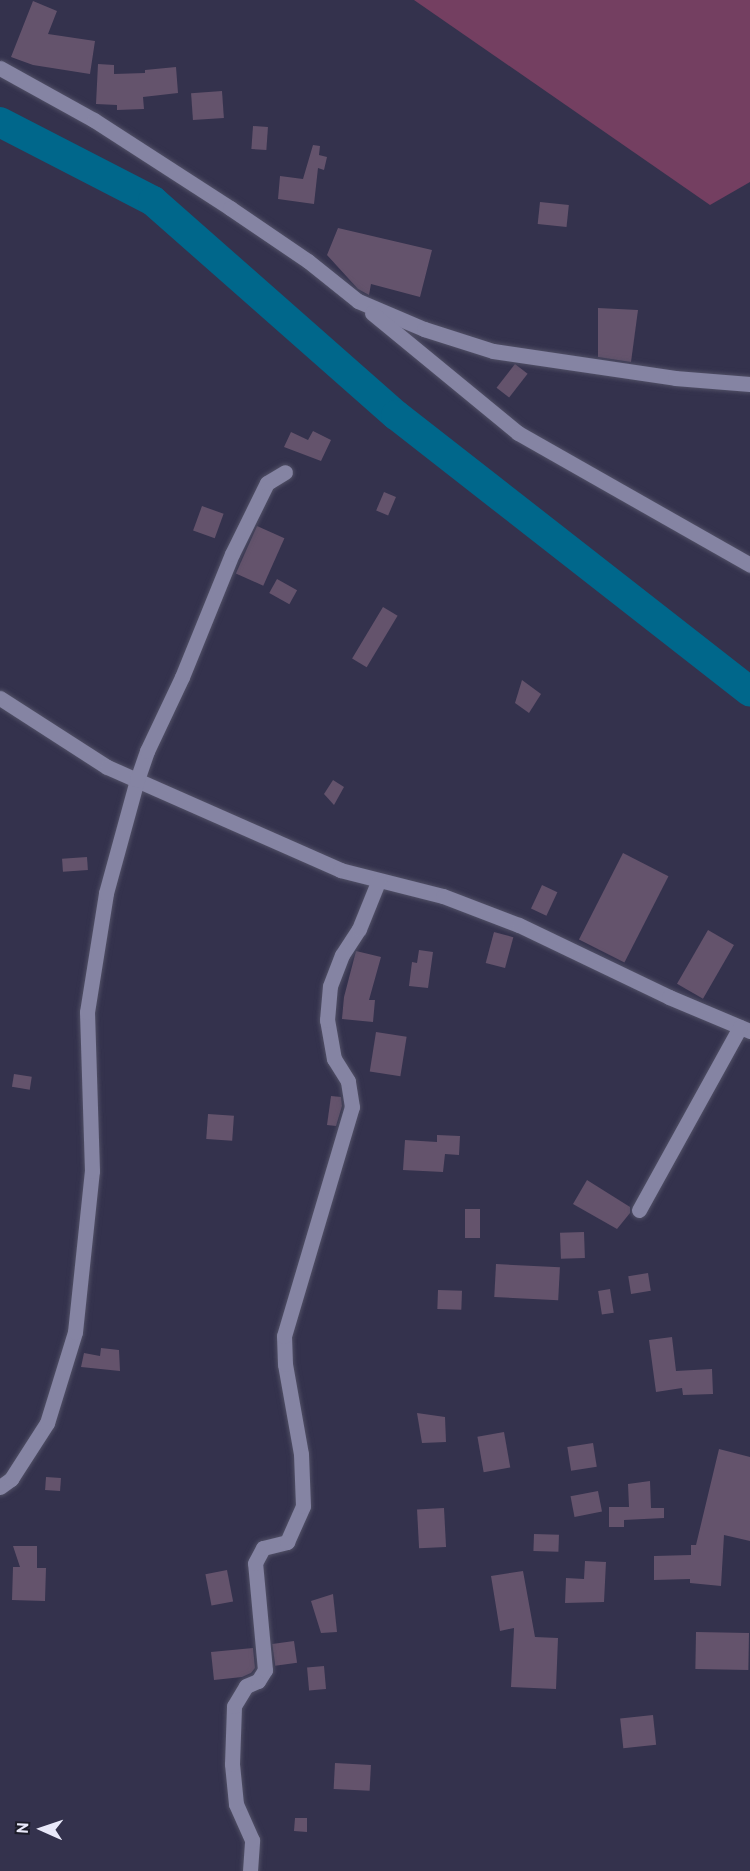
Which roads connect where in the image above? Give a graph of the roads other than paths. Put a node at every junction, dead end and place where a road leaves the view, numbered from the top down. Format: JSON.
{"nodes":[{"id":1,"x":0,"y":68,"type":"edge"},
{"id":2,"x":358,"y":301,"type":"junction"},
{"id":3,"x":750,"y":384,"type":"edge"},
{"id":4,"x":285,"y":472,"type":"dead end"},
{"id":5,"x":750,"y":566,"type":"edge"},
{"id":6,"x":0,"y":698,"type":"edge"},
{"id":7,"x":137,"y":780,"type":"junction"},
{"id":8,"x":378,"y":882,"type":"junction"},
{"id":9,"x":745,"y":1029,"type":"edge"},
{"id":10,"x":639,"y":1210,"type":"dead end"},
{"id":11,"x":0,"y":1487,"type":"edge"},
{"id":12,"x":250,"y":1871,"type":"edge"}],
"edges":[{"from":1,"to":2,"type":"street"},
{"from":2,"to":3,"type":"street"},
{"from":2,"to":5,"type":"street"},
{"from":4,"to":7,"type":"street"},
{"from":6,"to":7,"type":"street"},
{"from":7,"to":8,"type":"street"},
{"from":7,"to":11,"type":"street"},
{"from":8,"to":9,"type":"street"},
{"from":8,"to":12,"type":"street"},
{"from":9,"to":10,"type":"street"}]}
